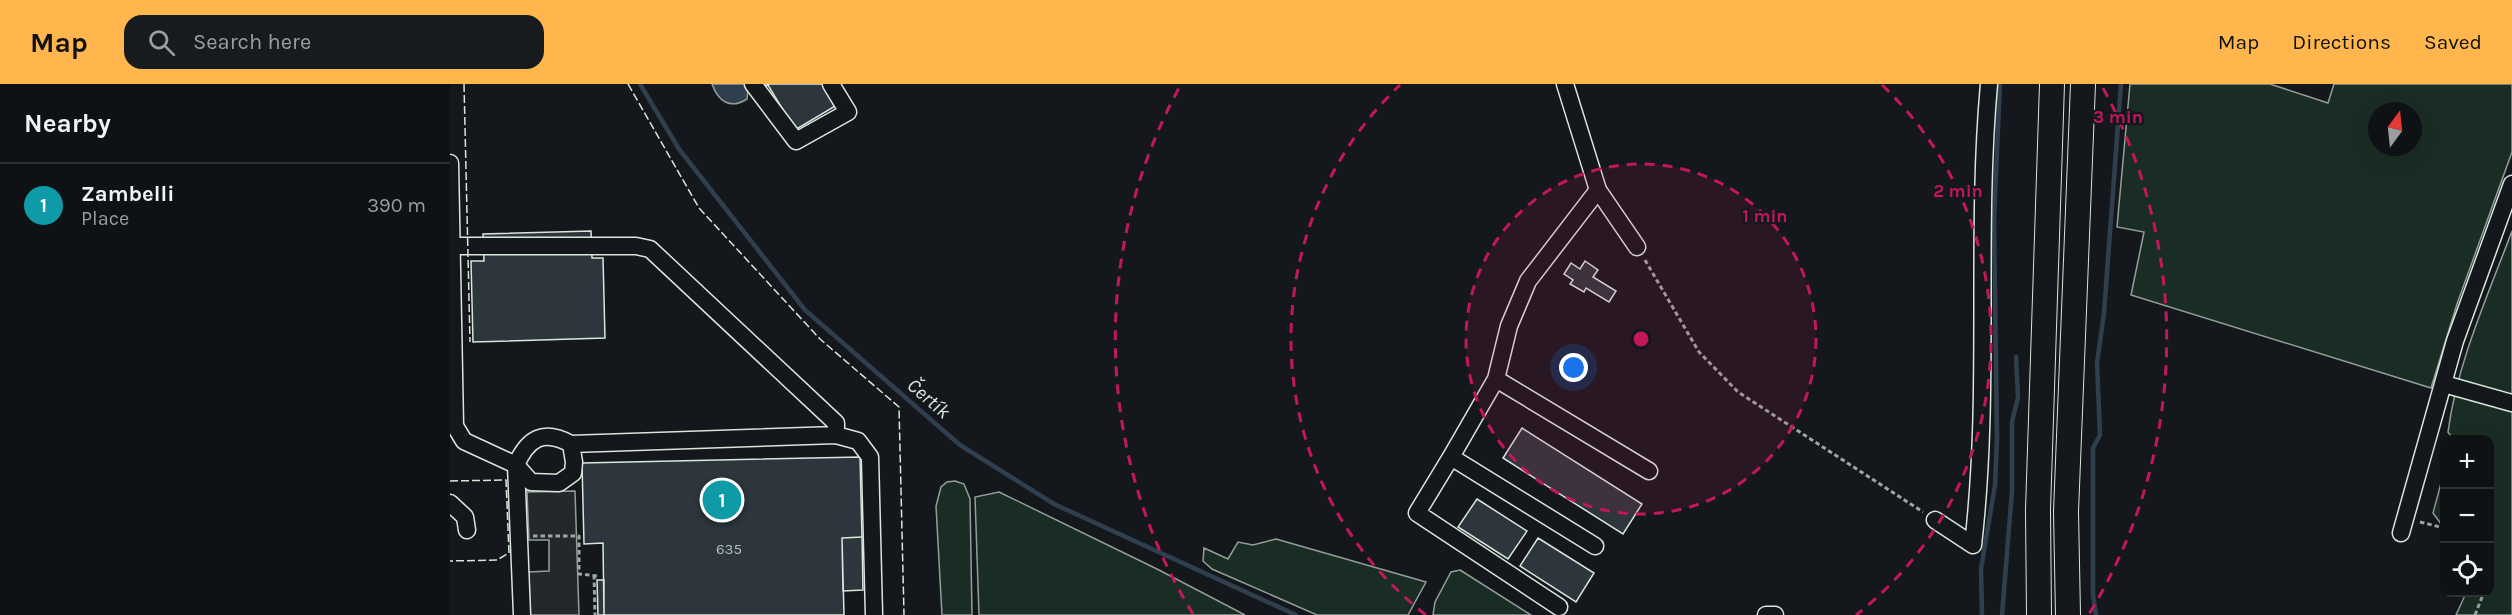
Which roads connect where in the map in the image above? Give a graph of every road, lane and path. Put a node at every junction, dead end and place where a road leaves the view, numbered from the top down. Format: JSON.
{"nodes":[{"id":1,"x":753,"y":84,"type":"edge"},
{"id":2,"x":831,"y":84,"type":"edge"},
{"id":3,"x":1565,"y":84,"type":"edge"},
{"id":4,"x":1989,"y":84,"type":"edge"},
{"id":5,"x":2052,"y":84,"type":"edge"},
{"id":6,"x":2083,"y":84,"type":"edge"},
{"id":7,"x":450,"y":163,"type":"edge"},
{"id":8,"x":2512,"y":184,"type":"edge"},
{"id":9,"x":1598,"y":190,"type":"junction"},
{"id":10,"x":451,"y":246,"type":"edge"},
{"id":11,"x":1637,"y":247,"type":"joint"},
{"id":12,"x":1496,"y":379,"type":"junction"},
{"id":13,"x":2444,"y":384,"type":"junction"},
{"id":14,"x":2512,"y":403,"type":"edge"},
{"id":15,"x":836,"y":435,"type":"junction"},
{"id":16,"x":571,"y":444,"type":"junction"},
{"id":17,"x":1451,"y":457,"type":"junction"},
{"id":18,"x":516,"y":465,"type":"junction"},
{"id":19,"x":1649,"y":471,"type":"dead end"},
{"id":20,"x":450,"y":503,"type":"edge"},
{"id":21,"x":1935,"y":520,"type":"joint"},
{"id":22,"x":2404,"y":525,"type":"joint"},
{"id":23,"x":2440,"y":528,"type":"edge"},
{"id":24,"x":467,"y":530,"type":"dead end"},
{"id":25,"x":519,"y":536,"type":"junction"},
{"id":26,"x":1595,"y":546,"type":"dead end"},
{"id":27,"x":2482,"y":597,"type":"edge"},
{"id":28,"x":1559,"y":607,"type":"dead end"},
{"id":29,"x":522,"y":615,"type":"edge"},
{"id":30,"x":595,"y":615,"type":"edge"},
{"id":31,"x":874,"y":615,"type":"edge"},
{"id":32,"x":1766,"y":615,"type":"edge"},
{"id":33,"x":1774,"y":615,"type":"edge"},
{"id":34,"x":2039,"y":615,"type":"edge"},
{"id":35,"x":2067,"y":615,"type":"edge"},
{"id":36,"x":2475,"y":615,"type":"edge"}],
"edges":[{"from":1,"to":2,"type":"street"},
{"from":3,"to":9,"type":"street"},
{"from":4,"to":21,"type":"street"},
{"from":5,"to":34,"type":"highway"},
{"from":6,"to":35,"type":"highway"},
{"from":7,"to":10,"type":"street"},
{"from":8,"to":13,"type":"street"},
{"from":9,"to":11,"type":"street"},
{"from":9,"to":12,"type":"street"},
{"from":10,"to":15,"type":"street"},
{"from":10,"to":18,"type":"street"},
{"from":11,"to":21,"type":"path"},
{"from":12,"to":17,"type":"street"},
{"from":12,"to":19,"type":"street"},
{"from":13,"to":14,"type":"street"},
{"from":13,"to":22,"type":"street"},
{"from":15,"to":16,"type":"street"},
{"from":15,"to":31,"type":"street"},
{"from":16,"to":18,"type":"street"},
{"from":16,"to":18,"type":"street"},
{"from":17,"to":26,"type":"street"},
{"from":17,"to":28,"type":"street"},
{"from":18,"to":25,"type":"street"},
{"from":20,"to":24,"type":"street"},
{"from":22,"to":23,"type":"path"},
{"from":25,"to":29,"type":"street"},
{"from":25,"to":30,"type":"path"},
{"from":27,"to":36,"type":"path"},
{"from":32,"to":33,"type":"street"}]}
